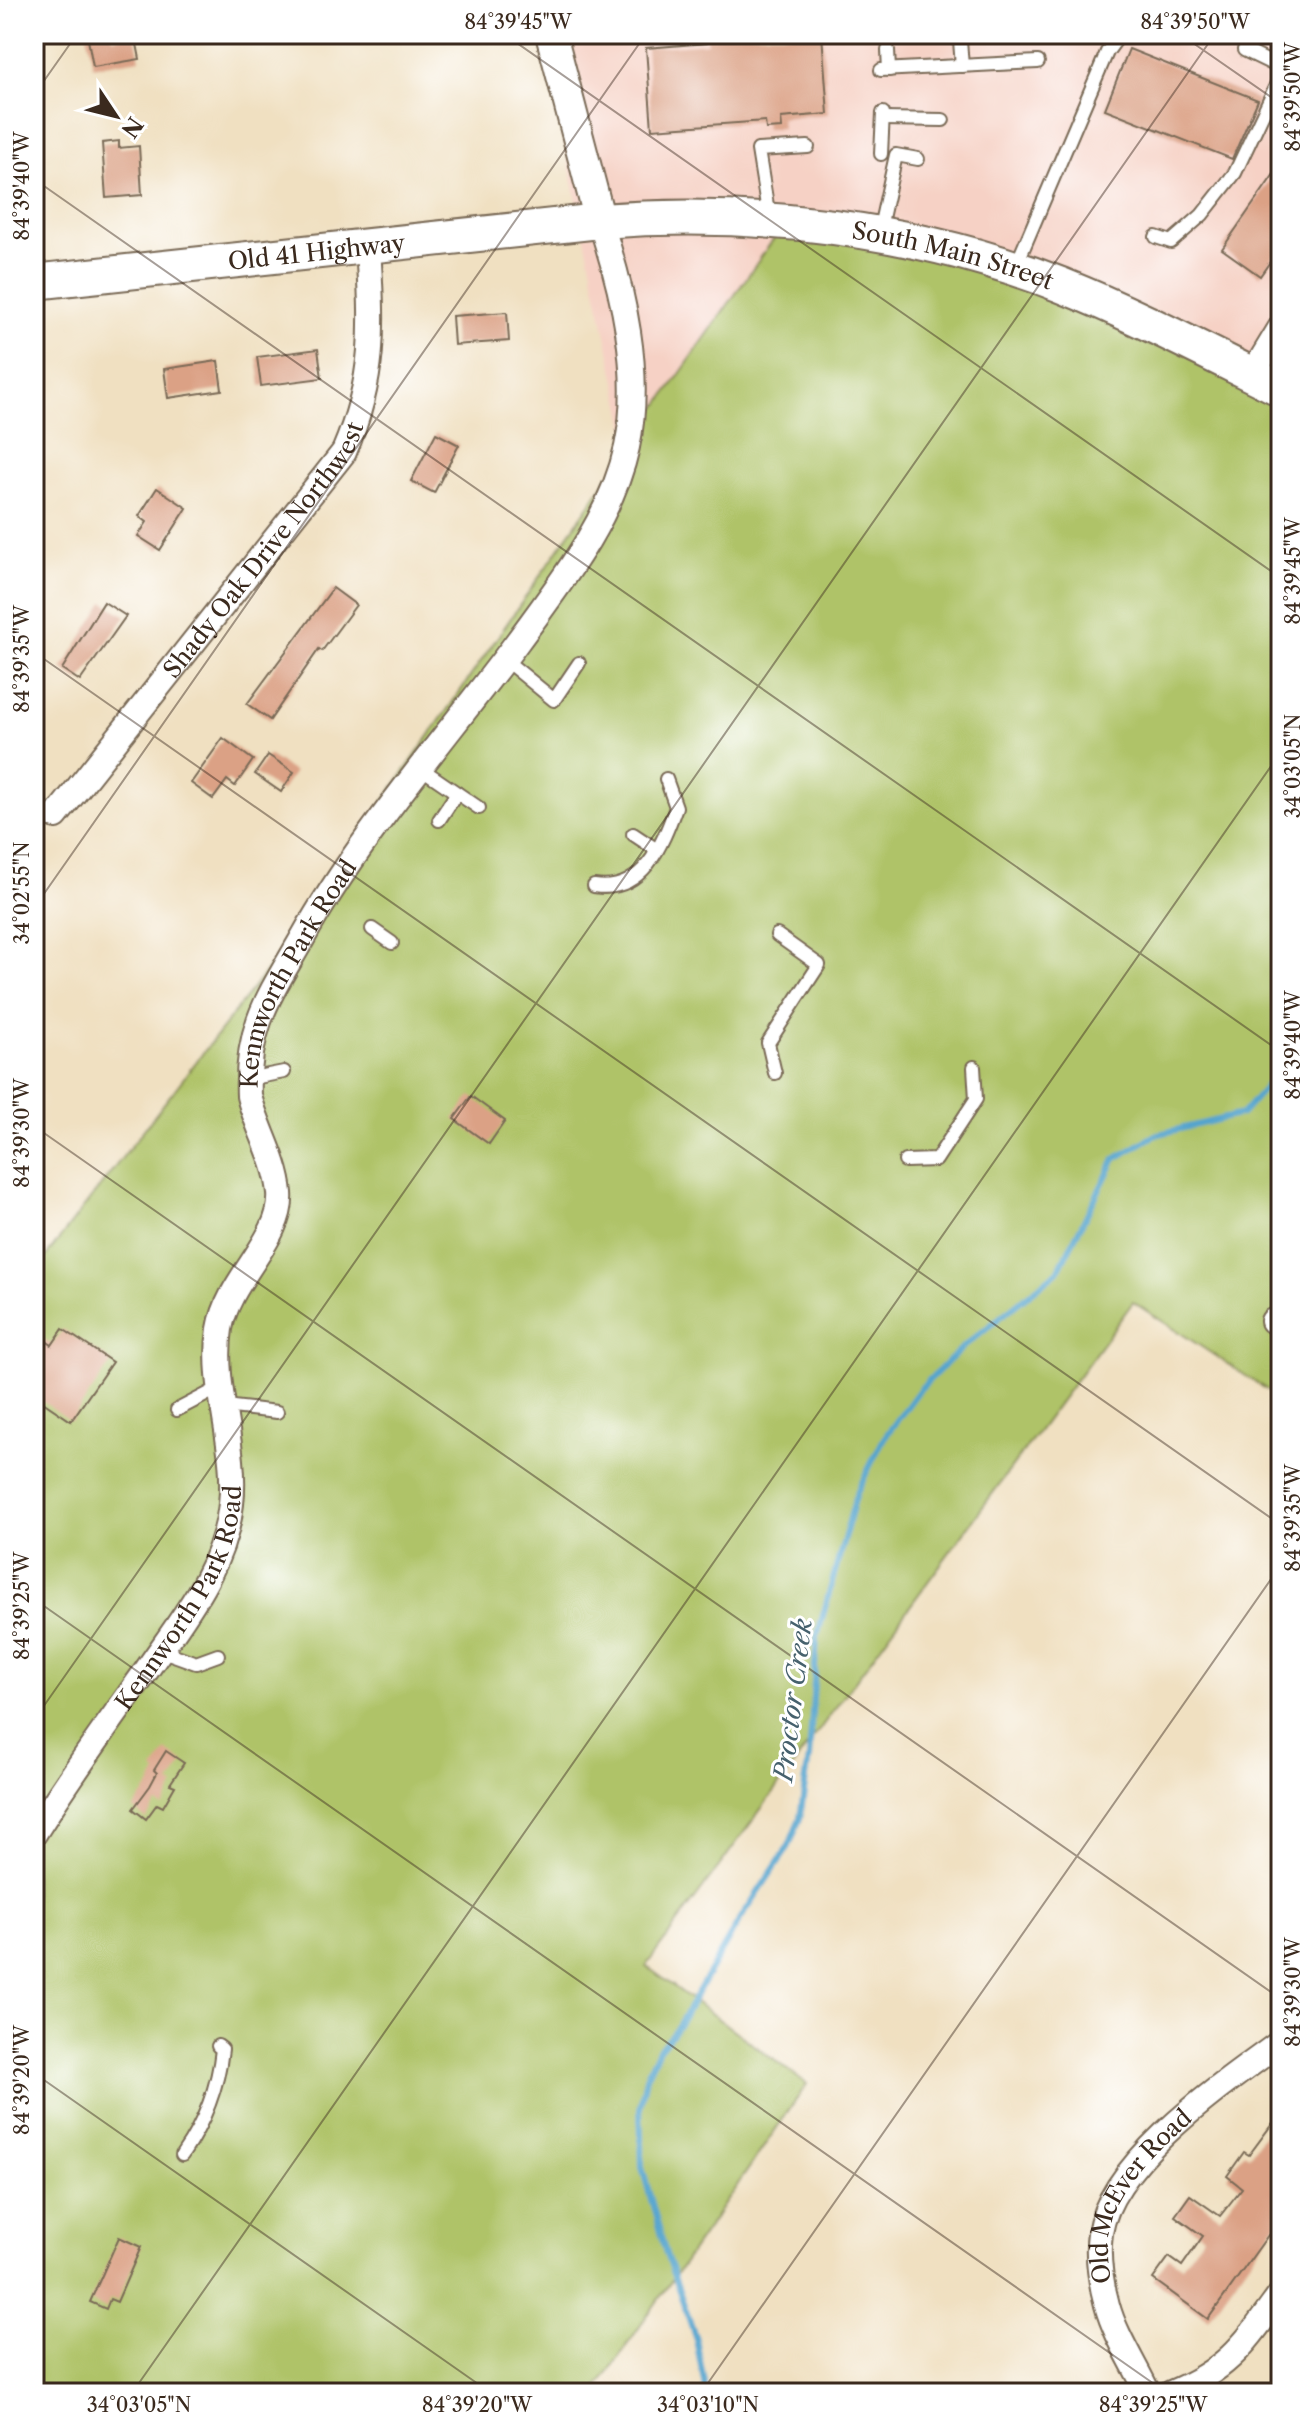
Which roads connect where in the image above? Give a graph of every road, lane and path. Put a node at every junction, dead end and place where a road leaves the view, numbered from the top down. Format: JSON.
{"nodes":[{"id":1,"x":551,"y":34,"type":"edge"},
{"id":2,"x":1120,"y":34,"type":"edge"},
{"id":3,"x":960,"y":41,"type":"dead end"},
{"id":4,"x":888,"y":50,"type":"dead end"},
{"id":5,"x":1244,"y":50,"type":"dead end"},
{"id":6,"x":1038,"y":62,"type":"dead end"},
{"id":7,"x":962,"y":66,"type":"junction"},
{"id":8,"x":1281,"y":68,"type":"edge"},
{"id":9,"x":1281,"y":75,"type":"edge"},
{"id":10,"x":943,"y":120,"type":"dead end"},
{"id":11,"x":808,"y":147,"type":"dead end"},
{"id":12,"x":881,"y":154,"type":"dead end"},
{"id":13,"x":918,"y":159,"type":"dead end"},
{"id":14,"x":600,"y":221,"type":"junction"},
{"id":15,"x":770,"y":221,"type":"junction"},
{"id":16,"x":878,"y":236,"type":"junction"},
{"id":17,"x":1156,"y":237,"type":"dead end"},
{"id":18,"x":368,"y":247,"type":"junction"},
{"id":19,"x":1014,"y":270,"type":"junction"},
{"id":20,"x":34,"y":282,"type":"edge"},
{"id":21,"x":1281,"y":327,"type":"edge"},
{"id":22,"x":1266,"y":382,"type":"edge"},
{"id":23,"x":504,"y":659,"type":"junction"},
{"id":24,"x":579,"y":663,"type":"dead end"},
{"id":25,"x":422,"y":769,"type":"junction"},
{"id":26,"x":666,"y":779,"type":"dead end"},
{"id":27,"x":457,"y":793,"type":"junction"},
{"id":28,"x":479,"y":808,"type":"dead end"},
{"id":29,"x":56,"y":816,"type":"dead end"},
{"id":30,"x":439,"y":820,"type":"dead end"},
{"id":31,"x":633,"y":834,"type":"dead end"},
{"id":32,"x":657,"y":850,"type":"junction"},
{"id":33,"x":594,"y":886,"type":"dead end"},
{"id":34,"x":372,"y":929,"type":"dead end"},
{"id":35,"x":777,"y":935,"type":"dead end"},
{"id":36,"x":392,"y":943,"type":"dead end"},
{"id":37,"x":974,"y":1067,"type":"dead end"},
{"id":38,"x":284,"y":1072,"type":"dead end"},
{"id":39,"x":775,"y":1073,"type":"dead end"},
{"id":40,"x":248,"y":1079,"type":"junction"},
{"id":41,"x":905,"y":1161,"type":"dead end"},
{"id":42,"x":222,"y":1396,"type":"junction"},
{"id":43,"x":177,"y":1410,"type":"dead end"},
{"id":44,"x":277,"y":1412,"type":"dead end"},
{"id":45,"x":160,"y":1650,"type":"junction"},
{"id":46,"x":218,"y":1655,"type":"dead end"},
{"id":47,"x":37,"y":1823,"type":"edge"},
{"id":48,"x":1281,"y":2042,"type":"edge"},
{"id":49,"x":218,"y":2046,"type":"dead end"},
{"id":50,"x":182,"y":2155,"type":"dead end"},
{"id":51,"x":1281,"y":2294,"type":"edge"},
{"id":52,"x":1148,"y":2393,"type":"edge"},
{"id":53,"x":1171,"y":2393,"type":"edge"}],
"edges":[{"from":1,"to":14,"type":"street"},
{"from":2,"to":19,"type":"lane"},
{"from":3,"to":7,"type":"lane"},
{"from":4,"to":7,"type":"lane"},
{"from":5,"to":8,"type":"lane"},
{"from":6,"to":7,"type":"lane"},
{"from":9,"to":17,"type":"lane"},
{"from":10,"to":12,"type":"lane"},
{"from":11,"to":15,"type":"lane"},
{"from":13,"to":16,"type":"lane"},
{"from":14,"to":15,"type":"main road","name":"South Main Street"},
{"from":14,"to":18,"type":"main road","name":"Old 41 Highway"},
{"from":14,"to":23,"type":"street","name":"Kennworth Park Road"},
{"from":15,"to":16,"type":"main road","name":"South Main Street"},
{"from":16,"to":19,"type":"main road","name":"South Main Street"},
{"from":18,"to":20,"type":"main road","name":"Old 41 Highway"},
{"from":18,"to":29,"type":"street","name":"Shady Oak Drive Northwest"},
{"from":19,"to":22,"type":"main road","name":"South Main Street"},
{"from":21,"to":22,"type":"street"},
{"from":23,"to":24,"type":"lane"},
{"from":23,"to":25,"type":"street","name":"Kennworth Park Road"},
{"from":25,"to":27,"type":"lane"},
{"from":25,"to":40,"type":"street","name":"Kennworth Park Road"},
{"from":26,"to":32,"type":"lane"},
{"from":27,"to":28,"type":"lane"},
{"from":27,"to":30,"type":"lane"},
{"from":31,"to":32,"type":"lane"},
{"from":32,"to":33,"type":"lane"},
{"from":34,"to":36,"type":"lane"},
{"from":35,"to":39,"type":"lane"},
{"from":37,"to":41,"type":"lane"},
{"from":38,"to":40,"type":"lane"},
{"from":40,"to":42,"type":"street","name":"Kennworth Park Road"},
{"from":42,"to":43,"type":"lane"},
{"from":42,"to":44,"type":"lane"},
{"from":42,"to":45,"type":"street","name":"Kennworth Park Road"},
{"from":45,"to":46,"type":"lane"},
{"from":45,"to":47,"type":"street","name":"Kennworth Park Road"},
{"from":48,"to":52,"type":"street","name":"Old McEver Road"},
{"from":49,"to":50,"type":"lane"},
{"from":51,"to":53,"type":"street"}]}
